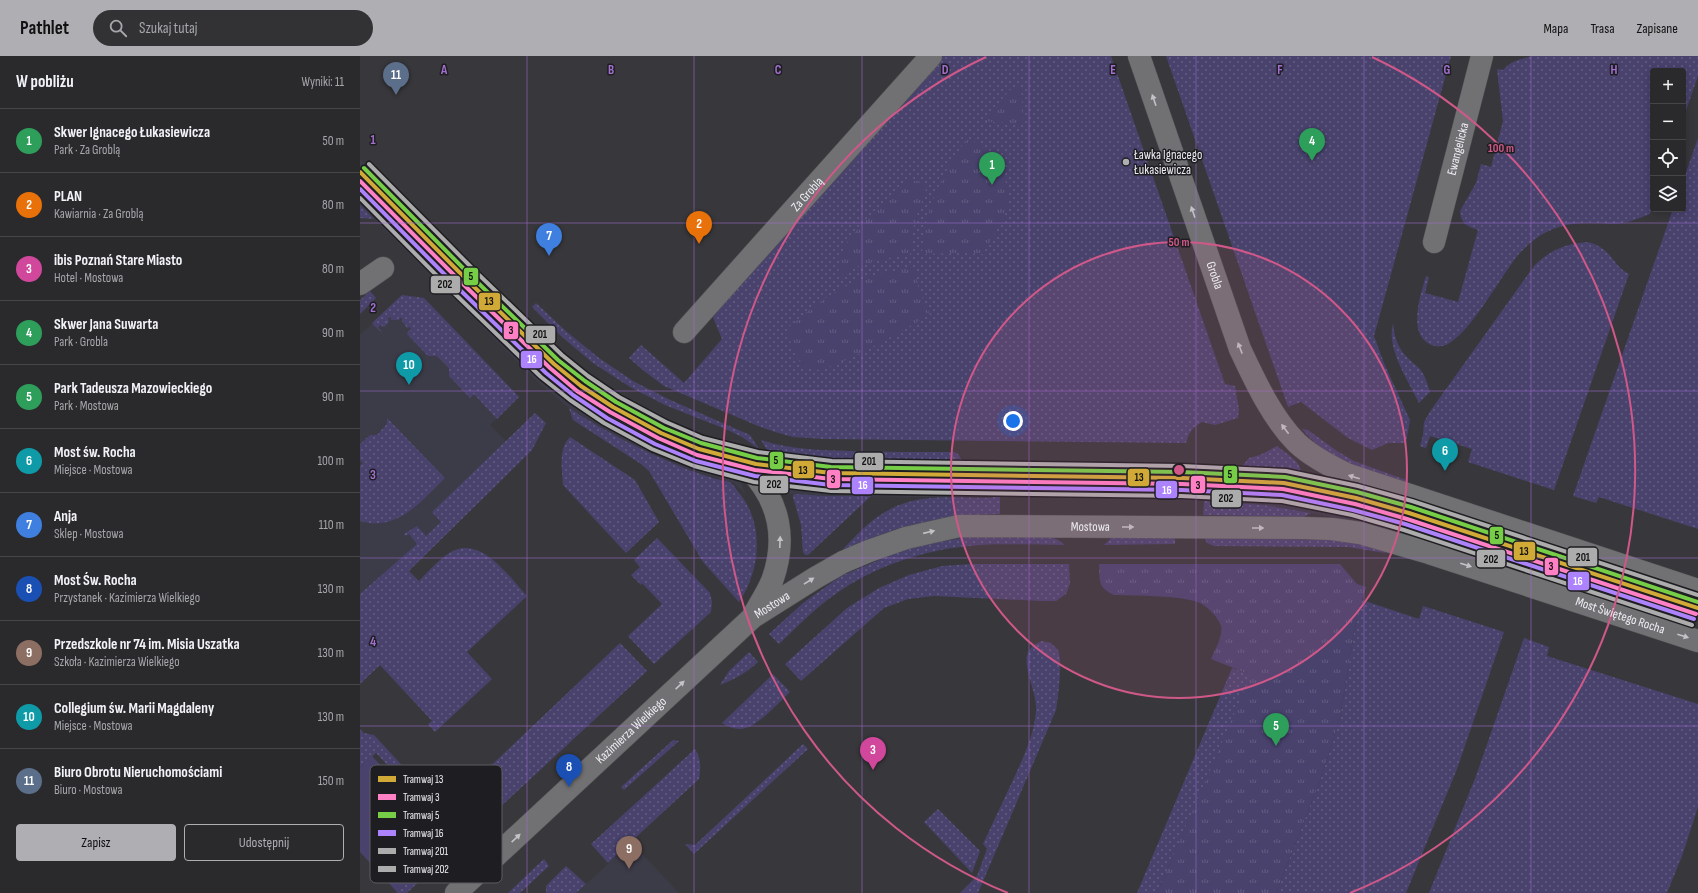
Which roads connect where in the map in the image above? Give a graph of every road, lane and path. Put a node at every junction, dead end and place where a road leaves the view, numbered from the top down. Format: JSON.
{"nodes":[{"id":1,"x":931,"y":56,"type":"edge"},
{"id":2,"x":1139,"y":56,"type":"edge"},
{"id":3,"x":1482,"y":56,"type":"edge"},
{"id":4,"x":360,"y":180,"type":"edge"},
{"id":5,"x":1434,"y":242,"type":"dead end"},
{"id":6,"x":383,"y":268,"type":"dead end"},
{"id":7,"x":360,"y":284,"type":"edge"},
{"id":8,"x":684,"y":332,"type":"dead end"},
{"id":9,"x":1429,"y":553,"type":"joint"},
{"id":10,"x":1698,"y":590,"type":"edge"},
{"id":11,"x":752,"y":617,"type":"junction"},
{"id":12,"x":1698,"y":641,"type":"edge"},
{"id":13,"x":502,"y":850,"type":"edge"},
{"id":14,"x":467,"y":883,"type":"edge"},
{"id":15,"x":456,"y":893,"type":"edge"}],
"edges":[{"from":1,"to":8,"type":"street","name":"Za Groblą"},
{"from":10,"to":2,"type":"street","name":"Grobla","one_way":true},
{"from":3,"to":5,"type":"street","name":"Ewangelicka"},
{"from":11,"to":4,"type":"street","name":"Mostowa","one_way":true},
{"from":6,"to":7,"type":"street"},
{"from":11,"to":9,"type":"street","name":"Mostowa","one_way":true},
{"from":9,"to":12,"type":"street","name":"Most Świętego Rocha","one_way":true},
{"from":13,"to":11,"type":"street","name":"Kazimierza Wielkiego","one_way":true},
{"from":15,"to":14,"type":"street","name":"Kazimierza Wielkiego","one_way":true}]}
